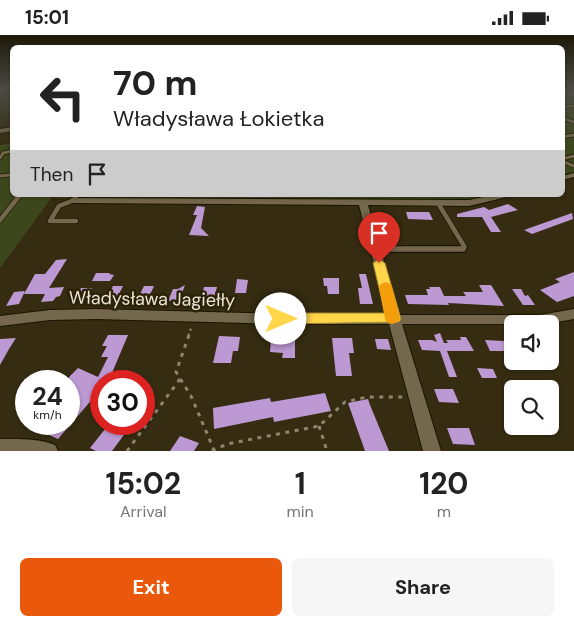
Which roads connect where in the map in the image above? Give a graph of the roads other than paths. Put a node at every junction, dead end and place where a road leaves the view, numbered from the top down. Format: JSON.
{"nodes":[{"id":1,"x":2,"y":153,"type":"edge"},
{"id":2,"x":0,"y":158,"type":"edge"},
{"id":3,"x":9,"y":175,"type":"dead end"},
{"id":4,"x":0,"y":177,"type":"edge"},
{"id":5,"x":18,"y":197,"type":"edge"},
{"id":6,"x":75,"y":197,"type":"edge"},
{"id":7,"x":497,"y":197,"type":"edge"},
{"id":8,"x":362,"y":199,"type":"edge"},
{"id":9,"x":438,"y":203,"type":"junction"},
{"id":10,"x":0,"y":220,"type":"edge"},
{"id":11,"x":76,"y":221,"type":"dead end"},
{"id":12,"x":375,"y":249,"type":"junction"},
{"id":13,"x":574,"y":315,"type":"edge"},
{"id":14,"x":394,"y":319,"type":"junction"},
{"id":15,"x":0,"y":321,"type":"edge"},
{"id":16,"x":0,"y":448,"type":"edge"},
{"id":17,"x":49,"y":451,"type":"edge"},
{"id":18,"x":432,"y":451,"type":"edge"}],
"edges":[{"from":1,"to":2,"type":"lane"},
{"from":3,"to":4,"type":"lane"},
{"from":5,"to":10,"type":"lane"},
{"from":6,"to":8,"type":"street"},
{"from":6,"to":11,"type":"lane"},
{"from":7,"to":9,"type":"street"},
{"from":8,"to":9,"type":"street"},
{"from":8,"to":12,"type":"street"},
{"from":9,"to":12,"type":"lane"},
{"from":12,"to":14,"type":"street"},
{"from":13,"to":14,"type":"street","name":"Władysława Jagiełły"},
{"from":14,"to":15,"type":"street","name":"Władysława Jagiełły"},
{"from":14,"to":18,"type":"street"},
{"from":16,"to":17,"type":"street"}]}
